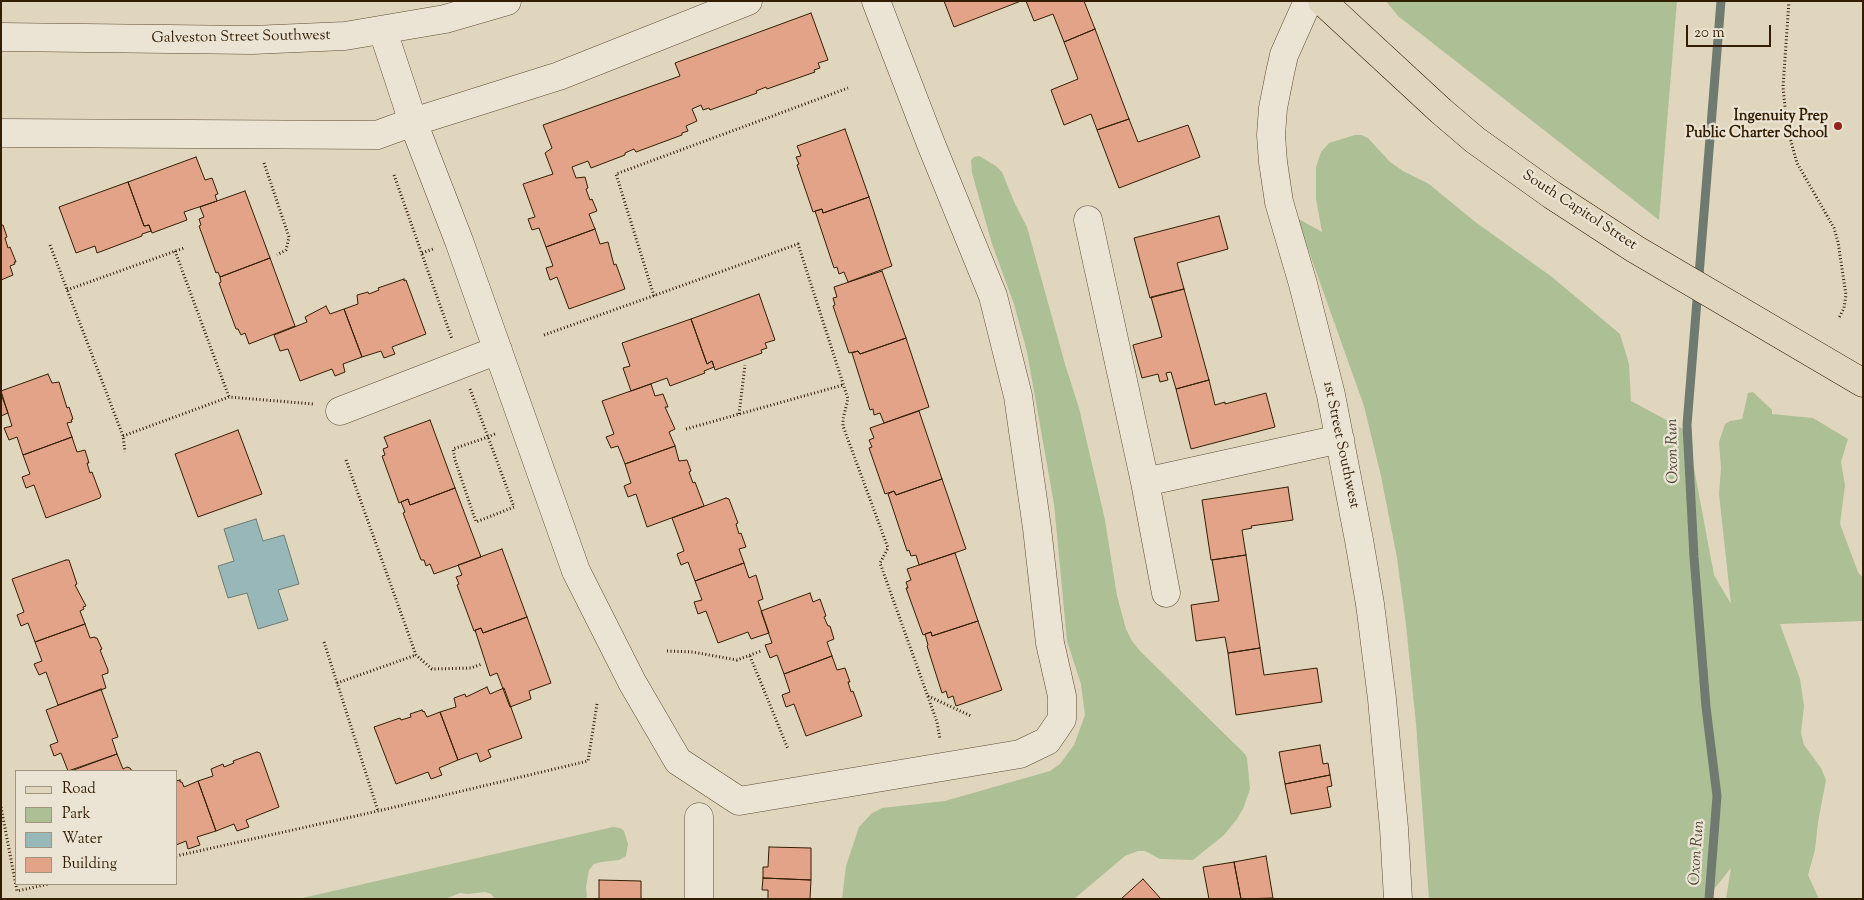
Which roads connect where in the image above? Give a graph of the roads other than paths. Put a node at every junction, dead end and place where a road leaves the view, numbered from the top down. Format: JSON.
{"nodes":[{"id":1,"x":507,"y":1,"type":"edge"},
{"id":2,"x":748,"y":1,"type":"edge"},
{"id":3,"x":876,"y":1,"type":"edge"},
{"id":4,"x":1308,"y":1,"type":"edge"},
{"id":5,"x":1322,"y":1,"type":"edge"},
{"id":6,"x":383,"y":31,"type":"junction"},
{"id":7,"x":1,"y":37,"type":"edge"},
{"id":8,"x":413,"y":122,"type":"junction"},
{"id":9,"x":1,"y":133,"type":"edge"},
{"id":10,"x":1088,"y":220,"type":"dead end"},
{"id":11,"x":498,"y":350,"type":"junction"},
{"id":12,"x":1863,"y":383,"type":"edge"},
{"id":13,"x":340,"y":411,"type":"road end"},
{"id":14,"x":1340,"y":439,"type":"junction"},
{"id":15,"x":1145,"y":482,"type":"junction"},
{"id":16,"x":1166,"y":594,"type":"dead end"},
{"id":17,"x":699,"y":817,"type":"dead end"},
{"id":18,"x":699,"y":899,"type":"edge"},
{"id":19,"x":1398,"y":899,"type":"edge"}],
"edges":[{"from":1,"to":6,"type":"street","name":"Galveston Street Southwest"},
{"from":2,"to":8,"type":"street"},
{"from":3,"to":11,"type":"street"},
{"from":4,"to":14,"type":"street","name":"1st Street Southwest"},
{"from":5,"to":12,"type":"main road","name":"South Capitol Street"},
{"from":6,"to":7,"type":"street","name":"Galveston Street Southwest"},
{"from":6,"to":8,"type":"street"},
{"from":8,"to":9,"type":"street"},
{"from":8,"to":11,"type":"street"},
{"from":10,"to":15,"type":"street"},
{"from":11,"to":13,"type":"street"},
{"from":14,"to":15,"type":"street"},
{"from":14,"to":19,"type":"street","name":"1st Street Southwest"},
{"from":15,"to":16,"type":"street"},
{"from":17,"to":18,"type":"street"}]}
